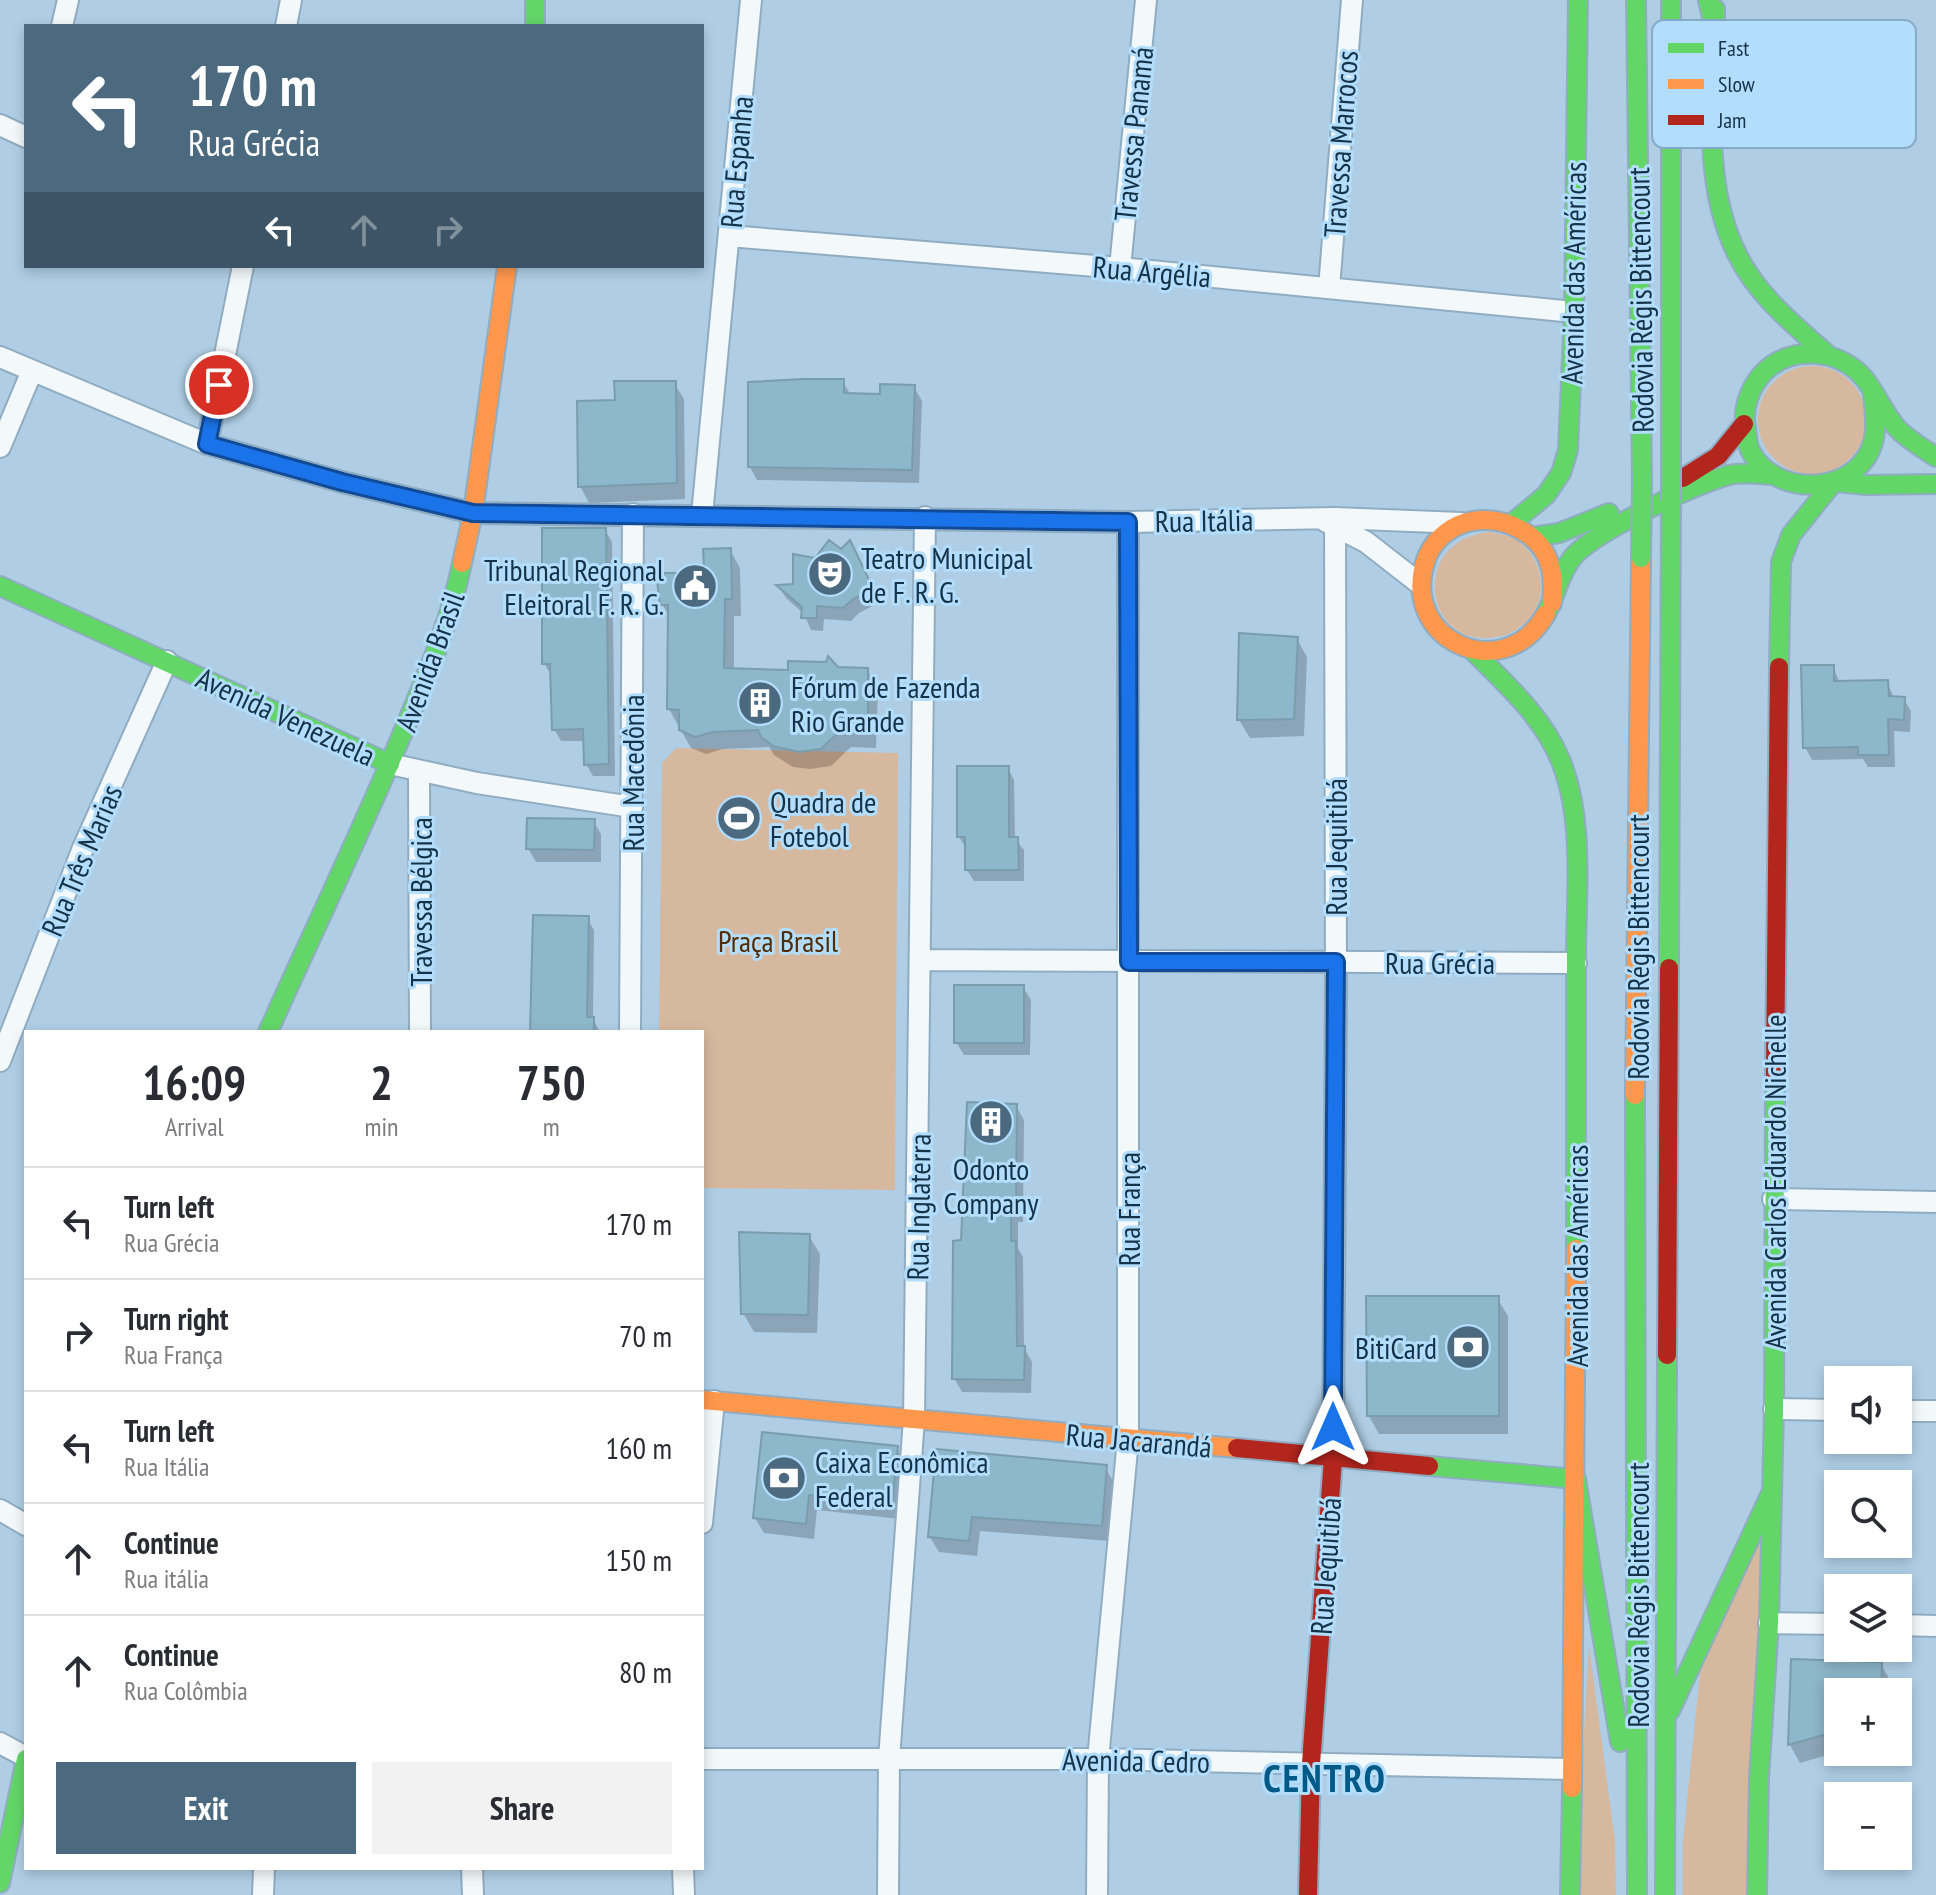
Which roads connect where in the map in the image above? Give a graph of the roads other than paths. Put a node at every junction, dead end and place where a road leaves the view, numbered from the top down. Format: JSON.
{"nodes":[{"id":1,"x":68,"y":0,"type":"edge"},
{"id":2,"x":291,"y":0,"type":"edge"},
{"id":3,"x":535,"y":0,"type":"edge"},
{"id":4,"x":751,"y":0,"type":"edge"},
{"id":5,"x":1146,"y":0,"type":"edge"},
{"id":6,"x":1352,"y":0,"type":"edge"},
{"id":7,"x":1578,"y":0,"type":"edge"},
{"id":8,"x":1636,"y":0,"type":"edge"},
{"id":9,"x":62,"y":24,"type":"edge"},
{"id":10,"x":286,"y":24,"type":"edge"},
{"id":11,"x":535,"y":24,"type":"edge"},
{"id":12,"x":0,"y":125,"type":"edge"},
{"id":13,"x":24,"y":136,"type":"edge"},
{"id":14,"x":1671,"y":148,"type":"edge"},
{"id":15,"x":1715,"y":148,"type":"edge"},
{"id":16,"x":729,"y":236,"type":"junction"},
{"id":17,"x":243,"y":268,"type":"edge"},
{"id":18,"x":507,"y":268,"type":"edge"},
{"id":19,"x":1120,"y":268,"type":"junction"},
{"id":20,"x":1329,"y":288,"type":"junction"},
{"id":21,"x":1574,"y":312,"type":"junction"},
{"id":22,"x":1828,"y":355,"type":"junction"},
{"id":23,"x":0,"y":357,"type":"edge"},
{"id":24,"x":32,"y":371,"type":"junction"},
{"id":25,"x":1873,"y":394,"type":"junction"},
{"id":26,"x":1744,"y":424,"type":"junction"},
{"id":27,"x":207,"y":444,"type":"junction"},
{"id":28,"x":0,"y":447,"type":"edge"},
{"id":29,"x":1936,"y":457,"type":"edge"},
{"id":30,"x":1772,"y":475,"type":"junction"},
{"id":31,"x":1834,"y":483,"type":"junction"},
{"id":32,"x":1936,"y":484,"type":"edge"},
{"id":33,"x":473,"y":513,"type":"junction"},
{"id":34,"x":633,"y":514,"type":"junction"},
{"id":35,"x":702,"y":515,"type":"junction"},
{"id":36,"x":925,"y":517,"type":"junction"},
{"id":37,"x":1330,"y":521,"type":"junction"},
{"id":38,"x":1128,"y":522,"type":"junction"},
{"id":39,"x":1463,"y":523,"type":"junction"},
{"id":40,"x":1511,"y":524,"type":"junction"},
{"id":41,"x":1532,"y":537,"type":"junction"},
{"id":42,"x":1420,"y":584,"type":"junction"},
{"id":43,"x":0,"y":586,"type":"edge"},
{"id":44,"x":1552,"y":603,"type":"junction"},
{"id":45,"x":1473,"y":651,"type":"junction"},
{"id":46,"x":167,"y":661,"type":"junction"},
{"id":47,"x":390,"y":764,"type":"junction"},
{"id":48,"x":419,"y":772,"type":"junction"},
{"id":49,"x":632,"y":807,"type":"junction"},
{"id":50,"x":920,"y":960,"type":"junction"},
{"id":51,"x":1129,"y":962,"type":"junction"},
{"id":52,"x":1336,"y":962,"type":"junction"},
{"id":53,"x":1576,"y":963,"type":"junction"},
{"id":54,"x":269,"y":1030,"type":"edge"},
{"id":55,"x":420,"y":1030,"type":"edge"},
{"id":56,"x":630,"y":1030,"type":"edge"},
{"id":57,"x":2,"y":1047,"type":"edge"},
{"id":58,"x":1773,"y":1199,"type":"junction"},
{"id":59,"x":1936,"y":1202,"type":"edge"},
{"id":60,"x":708,"y":1400,"type":"edge"},
{"id":61,"x":1774,"y":1409,"type":"junction"},
{"id":62,"x":1824,"y":1410,"type":"edge"},
{"id":63,"x":1912,"y":1411,"type":"edge"},
{"id":64,"x":1936,"y":1411,"type":"edge"},
{"id":65,"x":914,"y":1419,"type":"junction"},
{"id":66,"x":1128,"y":1439,"type":"junction"},
{"id":67,"x":1333,"y":1458,"type":"junction"},
{"id":68,"x":1576,"y":1479,"type":"junction"},
{"id":69,"x":704,"y":1482,"type":"edge"},
{"id":70,"x":1771,"y":1493,"type":"junction"},
{"id":71,"x":0,"y":1510,"type":"edge"},
{"id":72,"x":24,"y":1524,"type":"edge"},
{"id":73,"x":1769,"y":1623,"type":"junction"},
{"id":74,"x":1824,"y":1624,"type":"edge"},
{"id":75,"x":1912,"y":1625,"type":"edge"},
{"id":76,"x":1936,"y":1626,"type":"edge"},
{"id":77,"x":1665,"y":1723,"type":"junction"},
{"id":78,"x":0,"y":1743,"type":"edge"},
{"id":79,"x":24,"y":1757,"type":"edge"},
{"id":80,"x":704,"y":1759,"type":"edge"},
{"id":81,"x":889,"y":1759,"type":"junction"},
{"id":82,"x":1098,"y":1759,"type":"junction"},
{"id":83,"x":1311,"y":1764,"type":"junction"},
{"id":84,"x":24,"y":1768,"type":"edge"},
{"id":85,"x":1570,"y":1769,"type":"junction"},
{"id":86,"x":1637,"y":1847,"type":"junction"},
{"id":87,"x":264,"y":1870,"type":"edge"},
{"id":88,"x":472,"y":1870,"type":"edge"},
{"id":89,"x":683,"y":1870,"type":"edge"},
{"id":90,"x":0,"y":1883,"type":"edge"},
{"id":91,"x":263,"y":1895,"type":"edge"},
{"id":92,"x":473,"y":1895,"type":"edge"},
{"id":93,"x":684,"y":1895,"type":"edge"},
{"id":94,"x":888,"y":1895,"type":"edge"},
{"id":95,"x":1097,"y":1895,"type":"edge"},
{"id":96,"x":1308,"y":1895,"type":"edge"},
{"id":97,"x":1570,"y":1895,"type":"edge"},
{"id":98,"x":1637,"y":1895,"type":"edge"},
{"id":99,"x":1665,"y":1895,"type":"edge"},
{"id":100,"x":1757,"y":1895,"type":"edge"}],
"edges":[{"from":1,"to":9,"type":"street"},
{"from":2,"to":10,"type":"street"},
{"from":3,"to":11,"type":"main road"},
{"from":4,"to":16,"type":"street","name":"Rua Espanha"},
{"from":5,"to":19,"type":"street","name":"Travessa Panamá"},
{"from":6,"to":20,"type":"street","name":"Travessa Marrocos"},
{"from":7,"to":21,"type":"main road","name":"Avenida das Américas"},
{"from":8,"to":86,"type":"main road","name":"Rodovia Régis Bittencourt","bridge":true},
{"from":12,"to":13,"type":"street"},
{"from":14,"to":77,"type":"main road","name":"Rodovia Régis Bittencourt","bridge":true},
{"from":15,"to":22,"type":"main road"},
{"from":16,"to":19,"type":"street","name":"Rua Argélia"},
{"from":16,"to":35,"type":"street","name":"Rua Espanha"},
{"from":17,"to":27,"type":"street"},
{"from":18,"to":33,"type":"main road","name":"Avenida Brasil"},
{"from":19,"to":20,"type":"street","name":"Rua Argélia"},
{"from":20,"to":21,"type":"street","name":"Rua Argélia"},
{"from":21,"to":40,"type":"main road","name":"Avenida das Américas"},
{"from":22,"to":25,"type":"main road"},
{"from":22,"to":26,"type":"main road"},
{"from":23,"to":24,"type":"street"},
{"from":24,"to":27,"type":"street"},
{"from":24,"to":28,"type":"street"},
{"from":25,"to":29,"type":"main road"},
{"from":25,"to":31,"type":"main road"},
{"from":26,"to":30,"type":"main road"},
{"from":26,"to":41,"type":"main road"},
{"from":27,"to":33,"type":"street"},
{"from":30,"to":31,"type":"main road"},
{"from":30,"to":44,"type":"main road"},
{"from":31,"to":32,"type":"main road"},
{"from":31,"to":58,"type":"main road","name":"Avenida Carlos Eduardo Nichelle"},
{"from":33,"to":34,"type":"street"},
{"from":33,"to":47,"type":"main road","name":"Avenida Brasil"},
{"from":34,"to":35,"type":"street"},
{"from":34,"to":49,"type":"street","name":"Rua Macedônia"},
{"from":35,"to":36,"type":"street","name":"Rua Itália"},
{"from":36,"to":38,"type":"street","name":"Rua Itália"},
{"from":36,"to":50,"type":"street","name":"Rua Inglaterra"},
{"from":37,"to":38,"type":"street","name":"Rua Itália"},
{"from":37,"to":39,"type":"street","name":"Rua Itália"},
{"from":37,"to":42,"type":"street","name":"Rua Itália"},
{"from":37,"to":52,"type":"street","name":"Rua Jequitibá"},
{"from":38,"to":51,"type":"street","name":"Rua França"},
{"from":39,"to":40,"type":"main road"},
{"from":39,"to":42,"type":"main road"},
{"from":40,"to":41,"type":"main road"},
{"from":41,"to":44,"type":"main road"},
{"from":42,"to":45,"type":"main road"},
{"from":43,"to":46,"type":"main road","name":"Avenida Venezuela"},
{"from":44,"to":45,"type":"main road"},
{"from":45,"to":53,"type":"main road","name":"Avenida das Américas"},
{"from":46,"to":47,"type":"main road","name":"Avenida Venezuela"},
{"from":46,"to":57,"type":"street","name":"Rua Três Marias"},
{"from":47,"to":48,"type":"street","name":"Avenida Venezuela"},
{"from":47,"to":54,"type":"main road","name":"Avenida Brasil"},
{"from":48,"to":49,"type":"street","name":"Avenida Venezuela"},
{"from":48,"to":55,"type":"street","name":"Travessa Bélgica"},
{"from":49,"to":56,"type":"street","name":"Rua Macedônia"},
{"from":50,"to":51,"type":"street","name":"Rua Grécia"},
{"from":50,"to":65,"type":"street","name":"Rua Inglaterra"},
{"from":51,"to":52,"type":"street","name":"Rua Grécia"},
{"from":51,"to":66,"type":"street","name":"Rua França"},
{"from":52,"to":53,"type":"street","name":"Rua Grécia"},
{"from":52,"to":67,"type":"street","name":"Rua Jequitibá"},
{"from":53,"to":68,"type":"main road","name":"Avenida das Américas"},
{"from":58,"to":59,"type":"street"},
{"from":58,"to":61,"type":"main road","name":"Avenida Carlos Eduardo Nichelle"},
{"from":60,"to":65,"type":"main road","name":"Rua Jacarandá"},
{"from":60,"to":69,"type":"street"},
{"from":61,"to":62,"type":"street"},
{"from":61,"to":70,"type":"main road","name":"Avenida Carlos Eduardo Nichelle"},
{"from":63,"to":64,"type":"street"},
{"from":65,"to":66,"type":"main road","name":"Rua Jacarandá"},
{"from":65,"to":81,"type":"street","name":"Rua Inglaterra"},
{"from":66,"to":67,"type":"main road","name":"Rua Jacarandá"},
{"from":66,"to":82,"type":"street","name":"Rua França"},
{"from":67,"to":68,"type":"main road","name":"Rua Jacarandá"},
{"from":67,"to":83,"type":"main road","name":"Rua Jequitibá"},
{"from":68,"to":85,"type":"main road","name":"Avenida das Américas"},
{"from":68,"to":86,"type":"main road"},
{"from":70,"to":73,"type":"main road","name":"Avenida Carlos Eduardo Nichelle"},
{"from":70,"to":77,"type":"main road"},
{"from":71,"to":72,"type":"street"},
{"from":73,"to":74,"type":"street"},
{"from":73,"to":100,"type":"main road","name":"Avenida Carlos Eduardo Nichelle"},
{"from":75,"to":76,"type":"street"},
{"from":77,"to":99,"type":"main road","name":"Rodovia Régis Bittencourt"},
{"from":78,"to":79,"type":"street"},
{"from":80,"to":81,"type":"street","name":"Avenida Cedro"},
{"from":81,"to":82,"type":"street","name":"Avenida Cedro"},
{"from":81,"to":94,"type":"street","name":"Rua Inglaterra"},
{"from":82,"to":83,"type":"street","name":"Avenida Cedro"},
{"from":82,"to":95,"type":"street","name":"Rua França"},
{"from":83,"to":85,"type":"street","name":"Avenida Cedro"},
{"from":83,"to":96,"type":"main road","name":"Rua Jequitibá"},
{"from":84,"to":90,"type":"main road"},
{"from":85,"to":97,"type":"main road","name":"Avenida das Américas"},
{"from":86,"to":98,"type":"main road","name":"Rodovia Régis Bittencourt"},
{"from":87,"to":91,"type":"street"},
{"from":88,"to":92,"type":"street"},
{"from":89,"to":93,"type":"street"}]}
